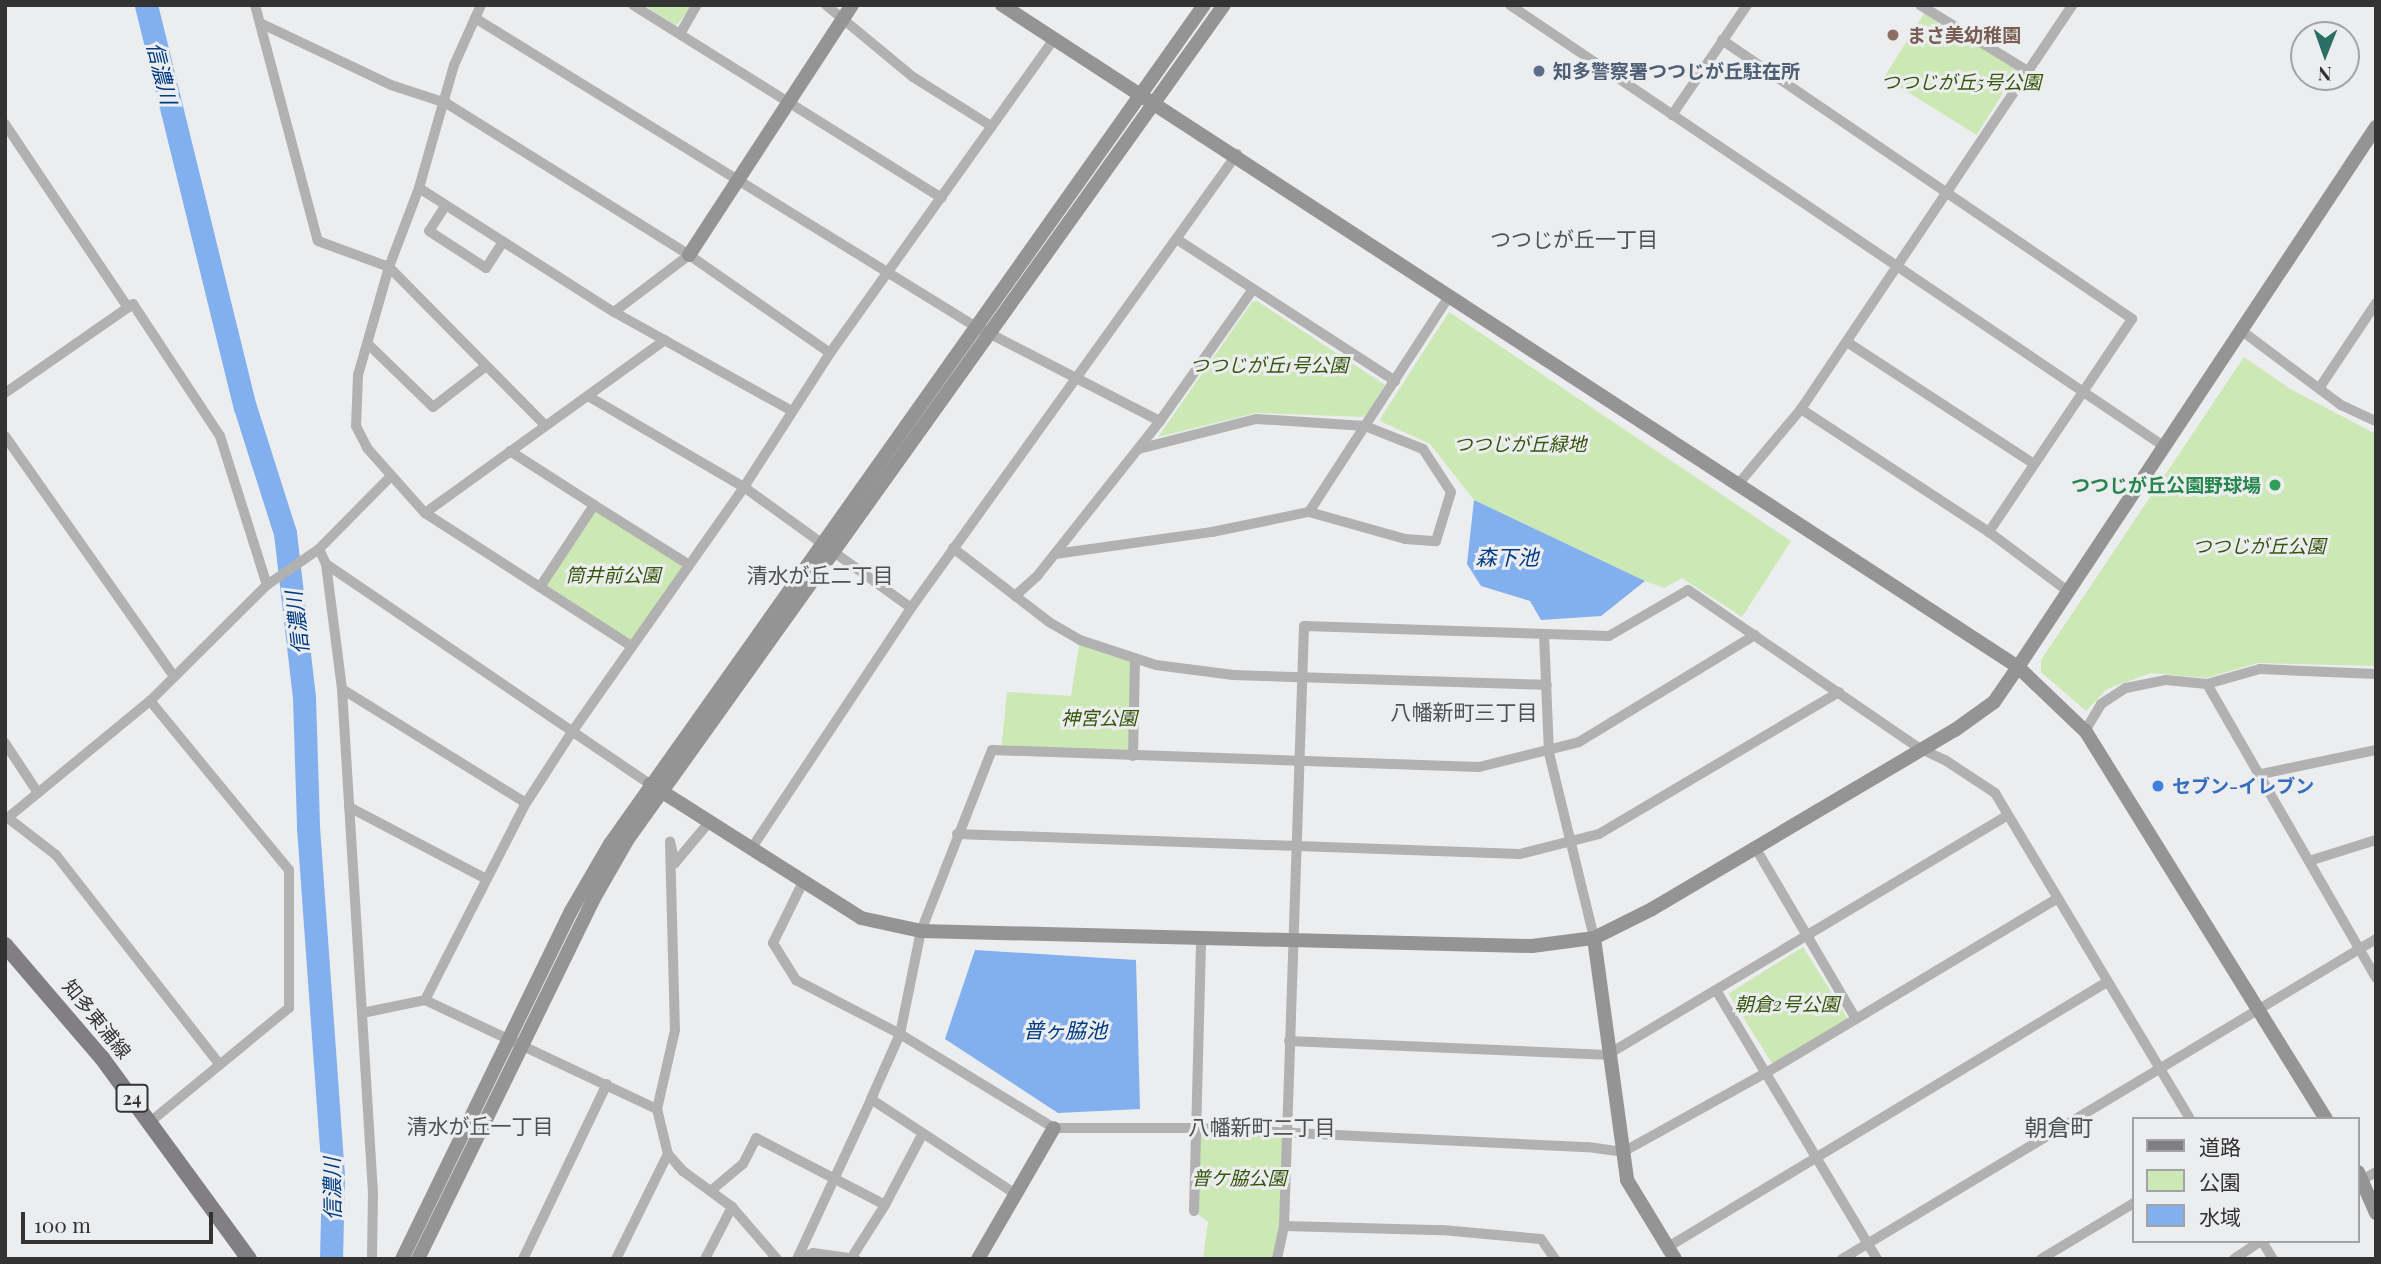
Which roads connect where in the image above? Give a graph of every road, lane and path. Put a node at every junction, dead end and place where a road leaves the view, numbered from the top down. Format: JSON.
{"nodes":[{"id":1,"x":255,"y":5,"type":"edge"},
{"id":2,"x":481,"y":5,"type":"edge"},
{"id":3,"x":633,"y":5,"type":"edge"},
{"id":4,"x":697,"y":5,"type":"edge"},
{"id":5,"x":826,"y":5,"type":"edge"},
{"id":6,"x":1002,"y":5,"type":"edge"},
{"id":7,"x":1204,"y":5,"type":"edge"},
{"id":8,"x":1224,"y":5,"type":"edge"},
{"id":9,"x":1510,"y":5,"type":"edge"},
{"id":10,"x":1747,"y":5,"type":"edge"},
{"id":11,"x":1920,"y":5,"type":"edge"},
{"id":12,"x":2072,"y":5,"type":"edge"},
{"id":13,"x":848,"y":11,"type":"edge"},
{"id":14,"x":475,"y":18,"type":"junction"},
{"id":15,"x":260,"y":23,"type":"junction"},
{"id":16,"x":680,"y":34,"type":"junction"},
{"id":17,"x":1053,"y":40,"type":"junction"},
{"id":18,"x":1722,"y":40,"type":"junction"},
{"id":19,"x":2026,"y":70,"type":"junction"},
{"id":20,"x":1140,"y":95,"type":"junction"},
{"id":21,"x":788,"y":100,"type":"junction"},
{"id":22,"x":446,"y":103,"type":"junction"},
{"id":23,"x":1154,"y":103,"type":"junction"},
{"id":24,"x":1672,"y":115,"type":"junction"},
{"id":25,"x":5,"y":124,"type":"edge"},
{"id":26,"x":991,"y":126,"type":"junction"},
{"id":27,"x":2376,"y":127,"type":"edge"},
{"id":28,"x":1237,"y":154,"type":"junction"},
{"id":29,"x":737,"y":179,"type":"junction"},
{"id":30,"x":419,"y":188,"type":"junction"},
{"id":31,"x":1947,"y":191,"type":"junction"},
{"id":32,"x":942,"y":198,"type":"junction"},
{"id":33,"x":444,"y":208,"type":"junction"},
{"id":34,"x":1178,"y":240,"type":"junction"},
{"id":35,"x":502,"y":243,"type":"junction"},
{"id":36,"x":689,"y":256,"type":"junction"},
{"id":37,"x":388,"y":267,"type":"junction"},
{"id":38,"x":1897,"y":267,"type":"junction"},
{"id":39,"x":890,"y":272,"type":"junction"},
{"id":40,"x":1253,"y":289,"type":"junction"},
{"id":41,"x":1450,"y":296,"type":"junction"},
{"id":42,"x":128,"y":308,"type":"junction"},
{"id":43,"x":2375,"y":308,"type":"edge"},
{"id":44,"x":614,"y":312,"type":"junction"},
{"id":45,"x":973,"y":325,"type":"junction"},
{"id":46,"x":2242,"y":331,"type":"junction"},
{"id":47,"x":989,"y":334,"type":"junction"},
{"id":48,"x":665,"y":340,"type":"junction"},
{"id":49,"x":1847,"y":342,"type":"junction"},
{"id":50,"x":369,"y":345,"type":"junction"},
{"id":51,"x":830,"y":353,"type":"junction"},
{"id":52,"x":486,"y":366,"type":"junction"},
{"id":53,"x":1078,"y":378,"type":"junction"},
{"id":54,"x":1395,"y":381,"type":"junction"},
{"id":55,"x":2320,"y":387,"type":"junction"},
{"id":56,"x":2082,"y":392,"type":"junction"},
{"id":57,"x":5,"y":393,"type":"edge"},
{"id":58,"x":588,"y":396,"type":"junction"},
{"id":59,"x":1801,"y":409,"type":"junction"},
{"id":60,"x":790,"y":410,"type":"junction"},
{"id":61,"x":1160,"y":421,"type":"junction"},
{"id":62,"x":2376,"y":421,"type":"edge"},
{"id":63,"x":545,"y":425,"type":"junction"},
{"id":64,"x":1365,"y":426,"type":"junction"},
{"id":65,"x":5,"y":436,"type":"edge"},
{"id":66,"x":2165,"y":447,"type":"junction"},
{"id":67,"x":1138,"y":449,"type":"junction"},
{"id":68,"x":510,"y":451,"type":"junction"},
{"id":69,"x":2034,"y":464,"type":"junction"},
{"id":70,"x":391,"y":476,"type":"junction"},
{"id":71,"x":1740,"y":482,"type":"junction"},
{"id":72,"x":744,"y":487,"type":"junction"},
{"id":73,"x":594,"y":505,"type":"junction"},
{"id":74,"x":1309,"y":512,"type":"junction"},
{"id":75,"x":425,"y":513,"type":"junction"},
{"id":76,"x":1990,"y":532,"type":"junction"},
{"id":77,"x":953,"y":548,"type":"junction"},
{"id":78,"x":319,"y":550,"type":"junction"},
{"id":79,"x":825,"y":550,"type":"junction"},
{"id":80,"x":1055,"y":554,"type":"junction"},
{"id":81,"x":686,"y":563,"type":"junction"},
{"id":82,"x":326,"y":564,"type":"junction"},
{"id":83,"x":268,"y":585,"type":"junction"},
{"id":84,"x":540,"y":587,"type":"junction"},
{"id":85,"x":2068,"y":592,"type":"junction"},
{"id":86,"x":1015,"y":596,"type":"junction"},
{"id":87,"x":911,"y":608,"type":"junction"},
{"id":88,"x":1544,"y":634,"type":"junction"},
{"id":89,"x":1755,"y":635,"type":"junction"},
{"id":90,"x":630,"y":645,"type":"junction"},
{"id":91,"x":1135,"y":658,"type":"junction"},
{"id":92,"x":2018,"y":667,"type":"junction"},
{"id":93,"x":1300,"y":674,"type":"junction"},
{"id":94,"x":2376,"y":674,"type":"edge"},
{"id":95,"x":173,"y":675,"type":"junction"},
{"id":96,"x":2207,"y":684,"type":"junction"},
{"id":97,"x":1547,"y":685,"type":"junction"},
{"id":98,"x":342,"y":689,"type":"junction"},
{"id":99,"x":1839,"y":692,"type":"junction"},
{"id":100,"x":150,"y":701,"type":"junction"},
{"id":101,"x":2085,"y":731,"type":"junction"},
{"id":102,"x":572,"y":732,"type":"junction"},
{"id":103,"x":5,"y":743,"type":"edge"},
{"id":104,"x":1919,"y":748,"type":"junction"},
{"id":105,"x":2376,"y":750,"type":"edge"},
{"id":106,"x":1549,"y":752,"type":"junction"},
{"id":107,"x":1133,"y":755,"type":"junction"},
{"id":108,"x":1301,"y":761,"type":"junction"},
{"id":109,"x":2258,"y":775,"type":"junction"},
{"id":110,"x":656,"y":787,"type":"junction"},
{"id":111,"x":38,"y":793,"type":"junction"},
{"id":112,"x":526,"y":803,"type":"junction"},
{"id":113,"x":349,"y":807,"type":"junction"},
{"id":114,"x":2007,"y":816,"type":"junction"},
{"id":115,"x":7,"y":819,"type":"edge"},
{"id":116,"x":710,"y":821,"type":"junction"},
{"id":117,"x":957,"y":834,"type":"junction"},
{"id":118,"x":1570,"y":839,"type":"junction"},
{"id":119,"x":2376,"y":840,"type":"edge"},
{"id":120,"x":1755,"y":847,"type":"junction"},
{"id":121,"x":1296,"y":848,"type":"junction"},
{"id":122,"x":751,"y":849,"type":"junction"},
{"id":123,"x":2309,"y":861,"type":"junction"},
{"id":124,"x":486,"y":880,"type":"junction"},
{"id":125,"x":802,"y":884,"type":"junction"},
{"id":126,"x":2056,"y":899,"type":"junction"},
{"id":127,"x":921,"y":931,"type":"junction"},
{"id":128,"x":1807,"y":935,"type":"junction"},
{"id":129,"x":1201,"y":937,"type":"junction"},
{"id":130,"x":1594,"y":938,"type":"junction"},
{"id":131,"x":2376,"y":939,"type":"edge"},
{"id":132,"x":1293,"y":941,"type":"junction"},
{"id":133,"x":5,"y":945,"type":"edge"},
{"id":134,"x":2359,"y":949,"type":"junction"},
{"id":135,"x":2376,"y":978,"type":"edge"},
{"id":136,"x":2107,"y":982,"type":"junction"},
{"id":137,"x":1716,"y":990,"type":"junction"},
{"id":138,"x":425,"y":1000,"type":"junction"},
{"id":139,"x":2259,"y":1007,"type":"junction"},
{"id":140,"x":362,"y":1013,"type":"junction"},
{"id":141,"x":1856,"y":1019,"type":"junction"},
{"id":142,"x":900,"y":1034,"type":"junction"},
{"id":143,"x":508,"y":1037,"type":"junction"},
{"id":144,"x":1289,"y":1041,"type":"junction"},
{"id":145,"x":523,"y":1044,"type":"junction"},
{"id":146,"x":1607,"y":1055,"type":"junction"},
{"id":147,"x":220,"y":1065,"type":"junction"},
{"id":148,"x":2159,"y":1068,"type":"junction"},
{"id":149,"x":1764,"y":1074,"type":"junction"},
{"id":150,"x":607,"y":1084,"type":"junction"},
{"id":151,"x":873,"y":1095,"type":"junction"},
{"id":152,"x":657,"y":1109,"type":"junction"},
{"id":153,"x":2189,"y":1117,"type":"edge"},
{"id":154,"x":2325,"y":1117,"type":"edge"},
{"id":155,"x":150,"y":1122,"type":"junction"},
{"id":156,"x":1054,"y":1128,"type":"junction"},
{"id":157,"x":1194,"y":1128,"type":"junction"},
{"id":158,"x":923,"y":1133,"type":"junction"},
{"id":159,"x":1287,"y":1135,"type":"junction"},
{"id":160,"x":1623,"y":1153,"type":"junction"},
{"id":161,"x":668,"y":1154,"type":"junction"},
{"id":162,"x":1816,"y":1157,"type":"junction"},
{"id":163,"x":2364,"y":1176,"type":"edge"},
{"id":164,"x":834,"y":1178,"type":"junction"},
{"id":165,"x":713,"y":1189,"type":"junction"},
{"id":166,"x":1014,"y":1193,"type":"junction"},
{"id":167,"x":2132,"y":1204,"type":"edge"},
{"id":168,"x":885,"y":1205,"type":"junction"},
{"id":169,"x":732,"y":1207,"type":"junction"},
{"id":170,"x":1194,"y":1211,"type":"dead end"},
{"id":171,"x":2376,"y":1213,"type":"edge"},
{"id":172,"x":1284,"y":1226,"type":"junction"},
{"id":173,"x":1867,"y":1243,"type":"junction"},
{"id":174,"x":2259,"y":1243,"type":"edge"},
{"id":175,"x":2263,"y":1243,"type":"edge"},
{"id":176,"x":1672,"y":1253,"type":"edge"},
{"id":177,"x":854,"y":1258,"type":"edge"},
{"id":178,"x":249,"y":1259,"type":"edge"},
{"id":179,"x":372,"y":1259,"type":"edge"},
{"id":180,"x":402,"y":1259,"type":"edge"},
{"id":181,"x":418,"y":1259,"type":"edge"},
{"id":182,"x":523,"y":1259,"type":"edge"},
{"id":183,"x":616,"y":1259,"type":"edge"},
{"id":184,"x":705,"y":1259,"type":"edge"},
{"id":185,"x":777,"y":1259,"type":"edge"},
{"id":186,"x":798,"y":1259,"type":"edge"},
{"id":187,"x":978,"y":1259,"type":"edge"},
{"id":188,"x":1277,"y":1259,"type":"edge"},
{"id":189,"x":1555,"y":1259,"type":"edge"},
{"id":190,"x":1842,"y":1259,"type":"edge"},
{"id":191,"x":1877,"y":1259,"type":"edge"},
{"id":192,"x":2040,"y":1259,"type":"edge"},
{"id":193,"x":2234,"y":1259,"type":"edge"},
{"id":194,"x":2273,"y":1259,"type":"edge"}],
"edges":[{"from":1,"to":15,"type":"street"},
{"from":2,"to":14,"type":"street"},
{"from":3,"to":16,"type":"street"},
{"from":4,"to":16,"type":"street"},
{"from":5,"to":13,"type":"street"},
{"from":6,"to":17,"type":"street"},
{"from":7,"to":20,"type":"street"},
{"from":8,"to":23,"type":"street"},
{"from":9,"to":24,"type":"street"},
{"from":10,"to":18,"type":"street"},
{"from":11,"to":19,"type":"street"},
{"from":12,"to":19,"type":"street"},
{"from":13,"to":21,"type":"street"},
{"from":13,"to":26,"type":"street"},
{"from":14,"to":22,"type":"street"},
{"from":14,"to":29,"type":"street"},
{"from":15,"to":22,"type":"street"},
{"from":15,"to":37,"type":"street"},
{"from":16,"to":21,"type":"street"},
{"from":17,"to":20,"type":"street"},
{"from":17,"to":26,"type":"street"},
{"from":18,"to":24,"type":"street"},
{"from":18,"to":31,"type":"street"},
{"from":19,"to":31,"type":"street"},
{"from":20,"to":23,"type":"street"},
{"from":20,"to":45,"type":"street"},
{"from":21,"to":29,"type":"street"},
{"from":21,"to":32,"type":"street"},
{"from":22,"to":30,"type":"street"},
{"from":22,"to":36,"type":"street"},
{"from":23,"to":28,"type":"street"},
{"from":23,"to":47,"type":"street"},
{"from":24,"to":38,"type":"street"},
{"from":25,"to":42,"type":"street"},
{"from":26,"to":32,"type":"street"},
{"from":27,"to":46,"type":"street"},
{"from":28,"to":34,"type":"street"},
{"from":28,"to":41,"type":"street"},
{"from":29,"to":36,"type":"street"},
{"from":29,"to":39,"type":"street"},
{"from":30,"to":33,"type":"street"},
{"from":30,"to":37,"type":"street"},
{"from":31,"to":38,"type":"street"},
{"from":31,"to":56,"type":"street"},
{"from":32,"to":39,"type":"street"},
{"from":33,"to":35,"type":"street"},
{"from":33,"to":35,"type":"street"},
{"from":34,"to":40,"type":"street"},
{"from":34,"to":53,"type":"street"},
{"from":35,"to":44,"type":"street"},
{"from":36,"to":44,"type":"street"},
{"from":36,"to":51,"type":"street"},
{"from":37,"to":50,"type":"street"},
{"from":37,"to":52,"type":"street"},
{"from":38,"to":49,"type":"street"},
{"from":38,"to":56,"type":"street"},
{"from":39,"to":45,"type":"street"},
{"from":39,"to":51,"type":"street"},
{"from":40,"to":54,"type":"street"},
{"from":40,"to":61,"type":"street"},
{"from":41,"to":54,"type":"street"},
{"from":41,"to":71,"type":"street"},
{"from":42,"to":57,"type":"street"},
{"from":42,"to":83,"type":"street"},
{"from":43,"to":55,"type":"street"},
{"from":44,"to":48,"type":"street"},
{"from":45,"to":47,"type":"street"},
{"from":45,"to":79,"type":"street"},
{"from":46,"to":55,"type":"street"},
{"from":46,"to":66,"type":"street"},
{"from":47,"to":53,"type":"street"},
{"from":47,"to":79,"type":"street"},
{"from":48,"to":58,"type":"street"},
{"from":48,"to":60,"type":"street"},
{"from":49,"to":59,"type":"street"},
{"from":49,"to":69,"type":"street"},
{"from":50,"to":52,"type":"street"},
{"from":50,"to":70,"type":"street"},
{"from":51,"to":60,"type":"street"},
{"from":52,"to":63,"type":"street"},
{"from":53,"to":61,"type":"street"},
{"from":53,"to":77,"type":"street"},
{"from":54,"to":64,"type":"street"},
{"from":55,"to":62,"type":"street"},
{"from":56,"to":66,"type":"street"},
{"from":56,"to":69,"type":"street"},
{"from":58,"to":63,"type":"street"},
{"from":58,"to":72,"type":"street"},
{"from":59,"to":71,"type":"street"},
{"from":59,"to":76,"type":"street"},
{"from":60,"to":72,"type":"street"},
{"from":61,"to":67,"type":"street"},
{"from":63,"to":68,"type":"street"},
{"from":64,"to":67,"type":"street"},
{"from":64,"to":74,"type":"street"},
{"from":64,"to":74,"type":"street"},
{"from":65,"to":95,"type":"street"},
{"from":66,"to":85,"type":"street"},
{"from":67,"to":80,"type":"street"},
{"from":68,"to":73,"type":"street"},
{"from":68,"to":75,"type":"street"},
{"from":69,"to":76,"type":"street"},
{"from":70,"to":75,"type":"street"},
{"from":70,"to":78,"type":"street"},
{"from":71,"to":92,"type":"street"},
{"from":72,"to":79,"type":"street"},
{"from":72,"to":81,"type":"street"},
{"from":73,"to":81,"type":"street"},
{"from":73,"to":84,"type":"street"},
{"from":74,"to":80,"type":"street"},
{"from":75,"to":84,"type":"street"},
{"from":76,"to":85,"type":"street"},
{"from":77,"to":86,"type":"street"},
{"from":77,"to":87,"type":"street"},
{"from":78,"to":82,"type":"street"},
{"from":78,"to":83,"type":"street"},
{"from":79,"to":87,"type":"street"},
{"from":79,"to":110,"type":"street"},
{"from":80,"to":86,"type":"street"},
{"from":81,"to":90,"type":"street"},
{"from":82,"to":98,"type":"street"},
{"from":82,"to":102,"type":"street"},
{"from":83,"to":95,"type":"street"},
{"from":84,"to":90,"type":"street"},
{"from":85,"to":92,"type":"street"},
{"from":86,"to":91,"type":"street"},
{"from":87,"to":122,"type":"street"},
{"from":88,"to":89,"type":"street"},
{"from":88,"to":93,"type":"street"},
{"from":88,"to":97,"type":"street"},
{"from":89,"to":99,"type":"street"},
{"from":89,"to":106,"type":"street"},
{"from":90,"to":102,"type":"street"},
{"from":91,"to":93,"type":"street"},
{"from":91,"to":107,"type":"street"},
{"from":92,"to":101,"type":"street"},
{"from":92,"to":104,"type":"street"},
{"from":93,"to":97,"type":"street"},
{"from":93,"to":108,"type":"street"},
{"from":94,"to":96,"type":"street"},
{"from":95,"to":100,"type":"street"},
{"from":96,"to":101,"type":"street"},
{"from":96,"to":109,"type":"street"},
{"from":97,"to":106,"type":"street"},
{"from":98,"to":112,"type":"street"},
{"from":98,"to":113,"type":"street"},
{"from":99,"to":104,"type":"street"},
{"from":99,"to":118,"type":"street"},
{"from":100,"to":111,"type":"street"},
{"from":100,"to":147,"type":"street"},
{"from":101,"to":139,"type":"street"},
{"from":102,"to":110,"type":"street"},
{"from":102,"to":112,"type":"street"},
{"from":103,"to":111,"type":"street"},
{"from":104,"to":114,"type":"street"},
{"from":104,"to":120,"type":"street"},
{"from":105,"to":109,"type":"street"},
{"from":106,"to":108,"type":"street"},
{"from":106,"to":118,"type":"street"},
{"from":107,"to":108,"type":"street"},
{"from":107,"to":117,"type":"street"},
{"from":108,"to":121,"type":"street"},
{"from":109,"to":123,"type":"street"},
{"from":110,"to":116,"type":"street"},
{"from":110,"to":143,"type":"street"},
{"from":110,"to":145,"type":"street"},
{"from":111,"to":115,"type":"street"},
{"from":112,"to":124,"type":"street"},
{"from":113,"to":124,"type":"street"},
{"from":113,"to":140,"type":"street"},
{"from":114,"to":126,"type":"street"},
{"from":114,"to":128,"type":"street"},
{"from":115,"to":147,"type":"street"},
{"from":116,"to":122,"type":"street"},
{"from":116,"to":152,"type":"street"},
{"from":117,"to":121,"type":"street"},
{"from":117,"to":127,"type":"street"},
{"from":118,"to":121,"type":"street"},
{"from":118,"to":130,"type":"street"},
{"from":119,"to":123,"type":"street"},
{"from":120,"to":128,"type":"street"},
{"from":120,"to":130,"type":"street"},
{"from":121,"to":132,"type":"street"},
{"from":122,"to":125,"type":"street"},
{"from":123,"to":134,"type":"street"},
{"from":124,"to":138,"type":"street"},
{"from":125,"to":127,"type":"street"},
{"from":125,"to":142,"type":"street"},
{"from":126,"to":136,"type":"street"},
{"from":126,"to":141,"type":"street"},
{"from":127,"to":129,"type":"street"},
{"from":127,"to":142,"type":"street"},
{"from":128,"to":137,"type":"street"},
{"from":128,"to":141,"type":"street"},
{"from":129,"to":132,"type":"street"},
{"from":129,"to":157,"type":"street"},
{"from":130,"to":132,"type":"street"},
{"from":130,"to":146,"type":"street"},
{"from":131,"to":134,"type":"street"},
{"from":132,"to":144,"type":"street"},
{"from":133,"to":155,"type":"main road","name":"知多東浦線","number":"24"},
{"from":134,"to":135,"type":"street"},
{"from":134,"to":139,"type":"street"},
{"from":136,"to":148,"type":"street"},
{"from":136,"to":162,"type":"street"},
{"from":137,"to":146,"type":"street"},
{"from":137,"to":149,"type":"street"},
{"from":138,"to":140,"type":"street"},
{"from":138,"to":143,"type":"street"},
{"from":139,"to":148,"type":"street"},
{"from":139,"to":154,"type":"street"},
{"from":140,"to":179,"type":"street"},
{"from":141,"to":149,"type":"street"},
{"from":142,"to":151,"type":"street"},
{"from":142,"to":156,"type":"street"},
{"from":143,"to":145,"type":"street"},
{"from":143,"to":180,"type":"street"},
{"from":144,"to":146,"type":"street"},
{"from":144,"to":159,"type":"street"},
{"from":145,"to":150,"type":"street"},
{"from":145,"to":181,"type":"street"},
{"from":146,"to":160,"type":"street"},
{"from":147,"to":155,"type":"street"},
{"from":148,"to":153,"type":"street"},
{"from":148,"to":173,"type":"street"},
{"from":149,"to":160,"type":"street"},
{"from":149,"to":162,"type":"street"},
{"from":150,"to":152,"type":"street"},
{"from":150,"to":182,"type":"street"},
{"from":151,"to":158,"type":"street"},
{"from":151,"to":164,"type":"street"},
{"from":152,"to":161,"type":"street"},
{"from":155,"to":178,"type":"main road","name":"知多東浦線","number":"24"},
{"from":156,"to":157,"type":"street"},
{"from":156,"to":166,"type":"street"},
{"from":157,"to":159,"type":"street"},
{"from":157,"to":170,"type":"street"},
{"from":158,"to":166,"type":"street"},
{"from":158,"to":168,"type":"street"},
{"from":159,"to":160,"type":"street"},
{"from":159,"to":172,"type":"street"},
{"from":160,"to":176,"type":"street"},
{"from":161,"to":165,"type":"street"},
{"from":161,"to":183,"type":"street"},
{"from":162,"to":173,"type":"street"},
{"from":162,"to":176,"type":"street"},
{"from":163,"to":171,"type":"street"},
{"from":164,"to":165,"type":"street"},
{"from":164,"to":168,"type":"street"},
{"from":164,"to":186,"type":"street"},
{"from":165,"to":169,"type":"street"},
{"from":166,"to":187,"type":"street"},
{"from":167,"to":192,"type":"street"},
{"from":168,"to":177,"type":"street"},
{"from":169,"to":184,"type":"street"},
{"from":169,"to":185,"type":"street"},
{"from":172,"to":188,"type":"street"},
{"from":172,"to":189,"type":"street"},
{"from":173,"to":190,"type":"street"},
{"from":173,"to":191,"type":"street"},
{"from":174,"to":193,"type":"street"},
{"from":175,"to":194,"type":"street"},
{"from":177,"to":186,"type":"street"}]}
